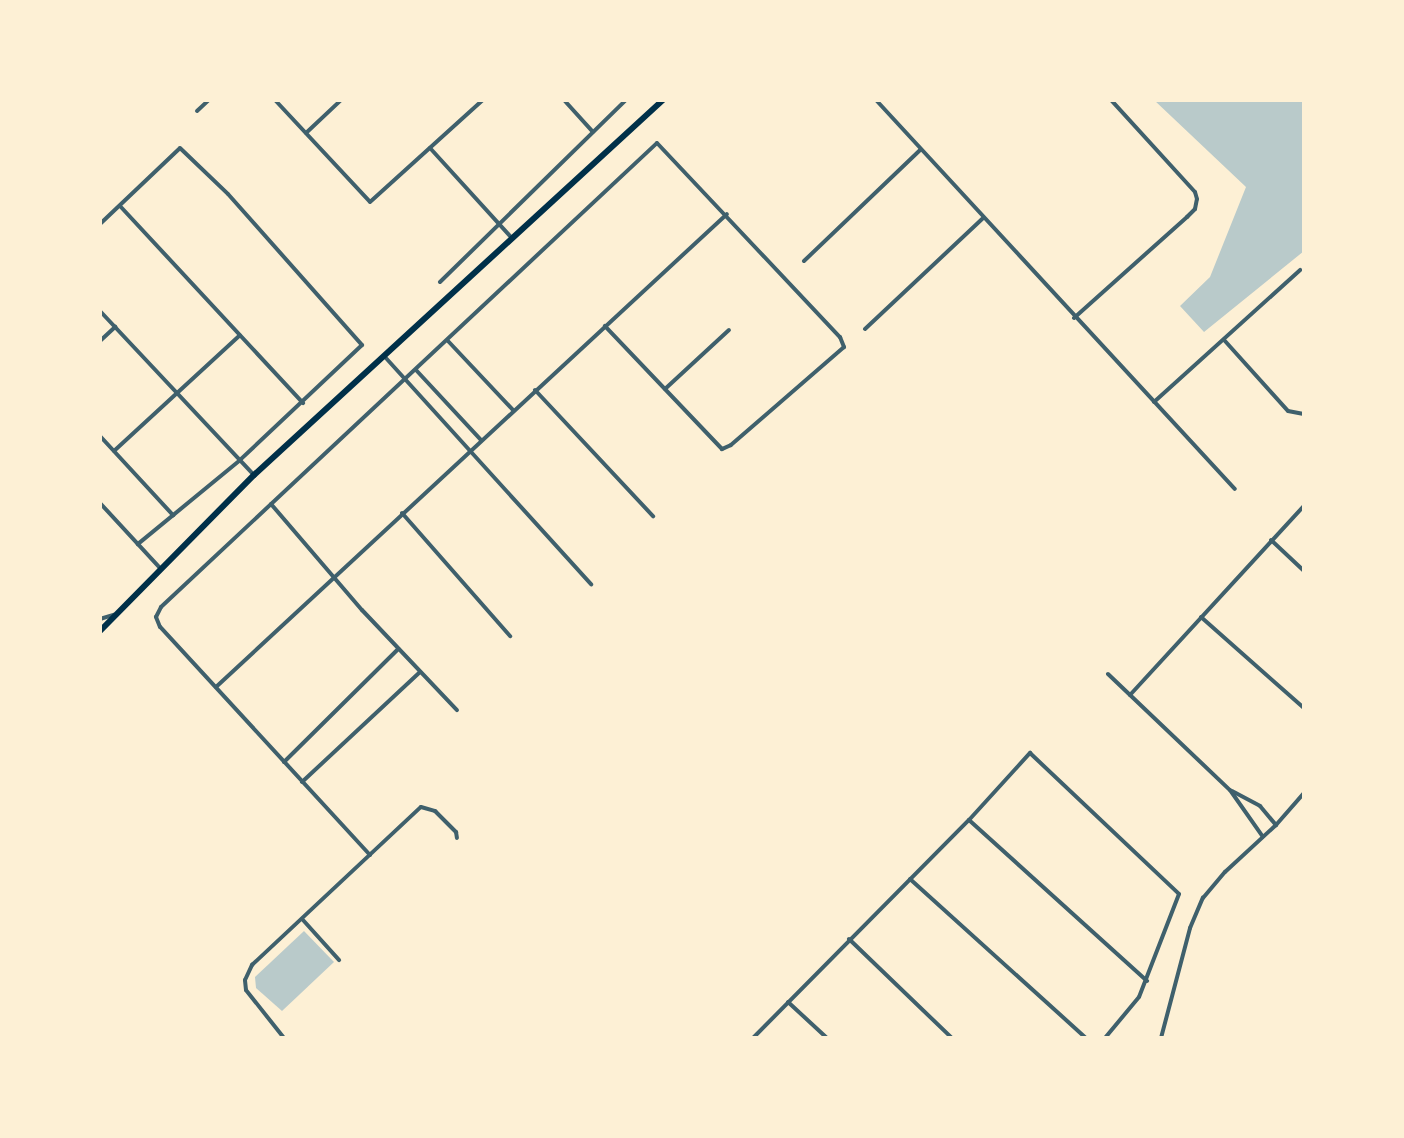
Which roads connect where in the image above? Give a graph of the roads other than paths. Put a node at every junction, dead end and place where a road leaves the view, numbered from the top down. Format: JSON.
{"nodes":[{"id":1,"x":209,"y":100,"type":"edge"},
{"id":2,"x":275,"y":100,"type":"edge"},
{"id":3,"x":341,"y":100,"type":"edge"},
{"id":4,"x":483,"y":100,"type":"edge"},
{"id":5,"x":564,"y":100,"type":"edge"},
{"id":6,"x":626,"y":100,"type":"edge"},
{"id":7,"x":663,"y":100,"type":"edge"},
{"id":8,"x":876,"y":100,"type":"edge"},
{"id":9,"x":1111,"y":100,"type":"edge"},
{"id":10,"x":197,"y":111,"type":"dead end"},
{"id":11,"x":593,"y":132,"type":"junction"},
{"id":12,"x":306,"y":133,"type":"junction"},
{"id":13,"x":430,"y":148,"type":"junction"},
{"id":14,"x":920,"y":150,"type":"junction"},
{"id":15,"x":120,"y":206,"type":"junction"},
{"id":16,"x":727,"y":214,"type":"junction"},
{"id":17,"x":982,"y":219,"type":"junction"},
{"id":18,"x":100,"y":224,"type":"edge"},
{"id":19,"x":499,"y":224,"type":"junction"},
{"id":20,"x":513,"y":239,"type":"junction"},
{"id":21,"x":804,"y":261,"type":"dead end"},
{"id":22,"x":1300,"y":270,"type":"dead end"},
{"id":23,"x":440,"y":282,"type":"dead end"},
{"id":24,"x":100,"y":311,"type":"edge"},
{"id":25,"x":1074,"y":318,"type":"junction"},
{"id":26,"x":605,"y":326,"type":"junction"},
{"id":27,"x":115,"y":327,"type":"junction"},
{"id":28,"x":865,"y":329,"type":"dead end"},
{"id":29,"x":729,"y":330,"type":"dead end"},
{"id":30,"x":240,"y":335,"type":"junction"},
{"id":31,"x":100,"y":341,"type":"edge"},
{"id":32,"x":448,"y":341,"type":"junction"},
{"id":33,"x":1225,"y":341,"type":"junction"},
{"id":34,"x":385,"y":357,"type":"junction"},
{"id":35,"x":416,"y":370,"type":"junction"},
{"id":36,"x":405,"y":380,"type":"junction"},
{"id":37,"x":665,"y":389,"type":"junction"},
{"id":38,"x":534,"y":390,"type":"junction"},
{"id":39,"x":176,"y":394,"type":"junction"},
{"id":40,"x":1154,"y":402,"type":"junction"},
{"id":41,"x":303,"y":403,"type":"junction"},
{"id":42,"x":513,"y":410,"type":"junction"},
{"id":43,"x":1304,"y":414,"type":"edge"},
{"id":44,"x":100,"y":436,"type":"edge"},
{"id":45,"x":481,"y":440,"type":"junction"},
{"id":46,"x":470,"y":450,"type":"junction"},
{"id":47,"x":114,"y":451,"type":"junction"},
{"id":48,"x":239,"y":461,"type":"junction"},
{"id":49,"x":254,"y":475,"type":"junction"},
{"id":50,"x":1235,"y":489,"type":"dead end"},
{"id":51,"x":100,"y":503,"type":"edge"},
{"id":52,"x":270,"y":504,"type":"junction"},
{"id":53,"x":1304,"y":506,"type":"edge"},
{"id":54,"x":402,"y":513,"type":"junction"},
{"id":55,"x":173,"y":515,"type":"junction"},
{"id":56,"x":653,"y":516,"type":"dead end"},
{"id":57,"x":1271,"y":540,"type":"junction"},
{"id":58,"x":138,"y":544,"type":"junction"},
{"id":59,"x":161,"y":569,"type":"junction"},
{"id":60,"x":1304,"y":571,"type":"edge"},
{"id":61,"x":334,"y":577,"type":"junction"},
{"id":62,"x":591,"y":584,"type":"dead end"},
{"id":63,"x":118,"y":613,"type":"junction"},
{"id":64,"x":1201,"y":616,"type":"junction"},
{"id":65,"x":100,"y":619,"type":"edge"},
{"id":66,"x":100,"y":631,"type":"edge"},
{"id":67,"x":510,"y":636,"type":"dead end"},
{"id":68,"x":398,"y":649,"type":"junction"},
{"id":69,"x":420,"y":672,"type":"junction"},
{"id":70,"x":1108,"y":674,"type":"dead end"},
{"id":71,"x":216,"y":687,"type":"junction"},
{"id":72,"x":1130,"y":695,"type":"junction"},
{"id":73,"x":1304,"y":708,"type":"edge"},
{"id":74,"x":457,"y":710,"type":"dead end"},
{"id":75,"x":284,"y":762,"type":"junction"},
{"id":76,"x":302,"y":782,"type":"junction"},
{"id":77,"x":1230,"y":790,"type":"junction"},
{"id":78,"x":1304,"y":793,"type":"edge"},
{"id":79,"x":969,"y":820,"type":"junction"},
{"id":80,"x":1276,"y":825,"type":"junction"},
{"id":81,"x":1263,"y":837,"type":"junction"},
{"id":82,"x":457,"y":838,"type":"dead end"},
{"id":83,"x":370,"y":855,"type":"junction"},
{"id":84,"x":910,"y":879,"type":"junction"},
{"id":85,"x":302,"y":920,"type":"junction"},
{"id":86,"x":849,"y":939,"type":"junction"},
{"id":87,"x":339,"y":960,"type":"dead end"},
{"id":88,"x":1147,"y":981,"type":"junction"},
{"id":89,"x":788,"y":1002,"type":"junction"},
{"id":90,"x":284,"y":1038,"type":"edge"},
{"id":91,"x":753,"y":1038,"type":"edge"},
{"id":92,"x":827,"y":1038,"type":"edge"},
{"id":93,"x":952,"y":1038,"type":"edge"},
{"id":94,"x":1086,"y":1038,"type":"edge"},
{"id":95,"x":1105,"y":1038,"type":"edge"},
{"id":96,"x":1161,"y":1038,"type":"edge"}],
"edges":[{"from":1,"to":10,"type":"street"},
{"from":2,"to":12,"type":"street"},
{"from":3,"to":12,"type":"street"},
{"from":4,"to":13,"type":"street"},
{"from":5,"to":11,"type":"street"},
{"from":6,"to":11,"type":"street"},
{"from":7,"to":20,"type":"main road"},
{"from":8,"to":14,"type":"street"},
{"from":9,"to":25,"type":"street"},
{"from":11,"to":19,"type":"street"},
{"from":12,"to":13,"type":"street"},
{"from":13,"to":19,"type":"street"},
{"from":14,"to":17,"type":"street"},
{"from":14,"to":21,"type":"street"},
{"from":15,"to":18,"type":"street"},
{"from":15,"to":30,"type":"street"},
{"from":15,"to":41,"type":"street"},
{"from":16,"to":26,"type":"street"},
{"from":16,"to":32,"type":"street"},
{"from":16,"to":37,"type":"street"},
{"from":17,"to":25,"type":"street"},
{"from":17,"to":28,"type":"street"},
{"from":19,"to":20,"type":"street"},
{"from":19,"to":23,"type":"street"},
{"from":20,"to":34,"type":"main road"},
{"from":22,"to":33,"type":"street"},
{"from":24,"to":27,"type":"street"},
{"from":25,"to":40,"type":"street"},
{"from":26,"to":37,"type":"street"},
{"from":26,"to":38,"type":"street"},
{"from":27,"to":31,"type":"street"},
{"from":27,"to":39,"type":"street"},
{"from":29,"to":37,"type":"street"},
{"from":30,"to":39,"type":"street"},
{"from":30,"to":41,"type":"street"},
{"from":32,"to":35,"type":"street"},
{"from":32,"to":42,"type":"street"},
{"from":33,"to":40,"type":"street"},
{"from":33,"to":43,"type":"street"},
{"from":34,"to":36,"type":"street"},
{"from":34,"to":49,"type":"main road"},
{"from":35,"to":36,"type":"street"},
{"from":35,"to":45,"type":"street"},
{"from":36,"to":46,"type":"street"},
{"from":36,"to":52,"type":"street"},
{"from":38,"to":42,"type":"street"},
{"from":38,"to":56,"type":"street"},
{"from":39,"to":47,"type":"street"},
{"from":39,"to":48,"type":"street"},
{"from":40,"to":50,"type":"street"},
{"from":41,"to":48,"type":"street"},
{"from":42,"to":45,"type":"street"},
{"from":44,"to":47,"type":"street"},
{"from":45,"to":46,"type":"street"},
{"from":46,"to":54,"type":"street"},
{"from":46,"to":62,"type":"street"},
{"from":47,"to":55,"type":"street"},
{"from":48,"to":49,"type":"street"},
{"from":48,"to":55,"type":"street"},
{"from":49,"to":59,"type":"main road"},
{"from":51,"to":58,"type":"street"},
{"from":52,"to":61,"type":"street"},
{"from":52,"to":71,"type":"street"},
{"from":53,"to":57,"type":"street"},
{"from":54,"to":61,"type":"street"},
{"from":54,"to":67,"type":"street"},
{"from":55,"to":58,"type":"street"},
{"from":57,"to":60,"type":"street"},
{"from":57,"to":64,"type":"street"},
{"from":58,"to":59,"type":"street"},
{"from":59,"to":63,"type":"main road"},
{"from":61,"to":68,"type":"street"},
{"from":61,"to":71,"type":"street"},
{"from":63,"to":65,"type":"street"},
{"from":63,"to":66,"type":"main road"},
{"from":64,"to":72,"type":"street"},
{"from":64,"to":73,"type":"street"},
{"from":68,"to":69,"type":"street"},
{"from":68,"to":75,"type":"street"},
{"from":69,"to":74,"type":"street"},
{"from":69,"to":76,"type":"street"},
{"from":70,"to":72,"type":"street"},
{"from":71,"to":75,"type":"street"},
{"from":72,"to":77,"type":"street"},
{"from":75,"to":76,"type":"street"},
{"from":76,"to":83,"type":"street"},
{"from":77,"to":80,"type":"street"},
{"from":77,"to":81,"type":"street"},
{"from":78,"to":80,"type":"street"},
{"from":79,"to":84,"type":"street"},
{"from":79,"to":88,"type":"street"},
{"from":79,"to":88,"type":"street"},
{"from":80,"to":81,"type":"street"},
{"from":81,"to":96,"type":"street"},
{"from":82,"to":83,"type":"street"},
{"from":83,"to":85,"type":"street"},
{"from":84,"to":86,"type":"street"},
{"from":84,"to":94,"type":"street"},
{"from":85,"to":87,"type":"street"},
{"from":85,"to":90,"type":"street"},
{"from":86,"to":89,"type":"street"},
{"from":86,"to":93,"type":"street"},
{"from":88,"to":95,"type":"street"},
{"from":89,"to":91,"type":"street"},
{"from":89,"to":92,"type":"street"}]}
